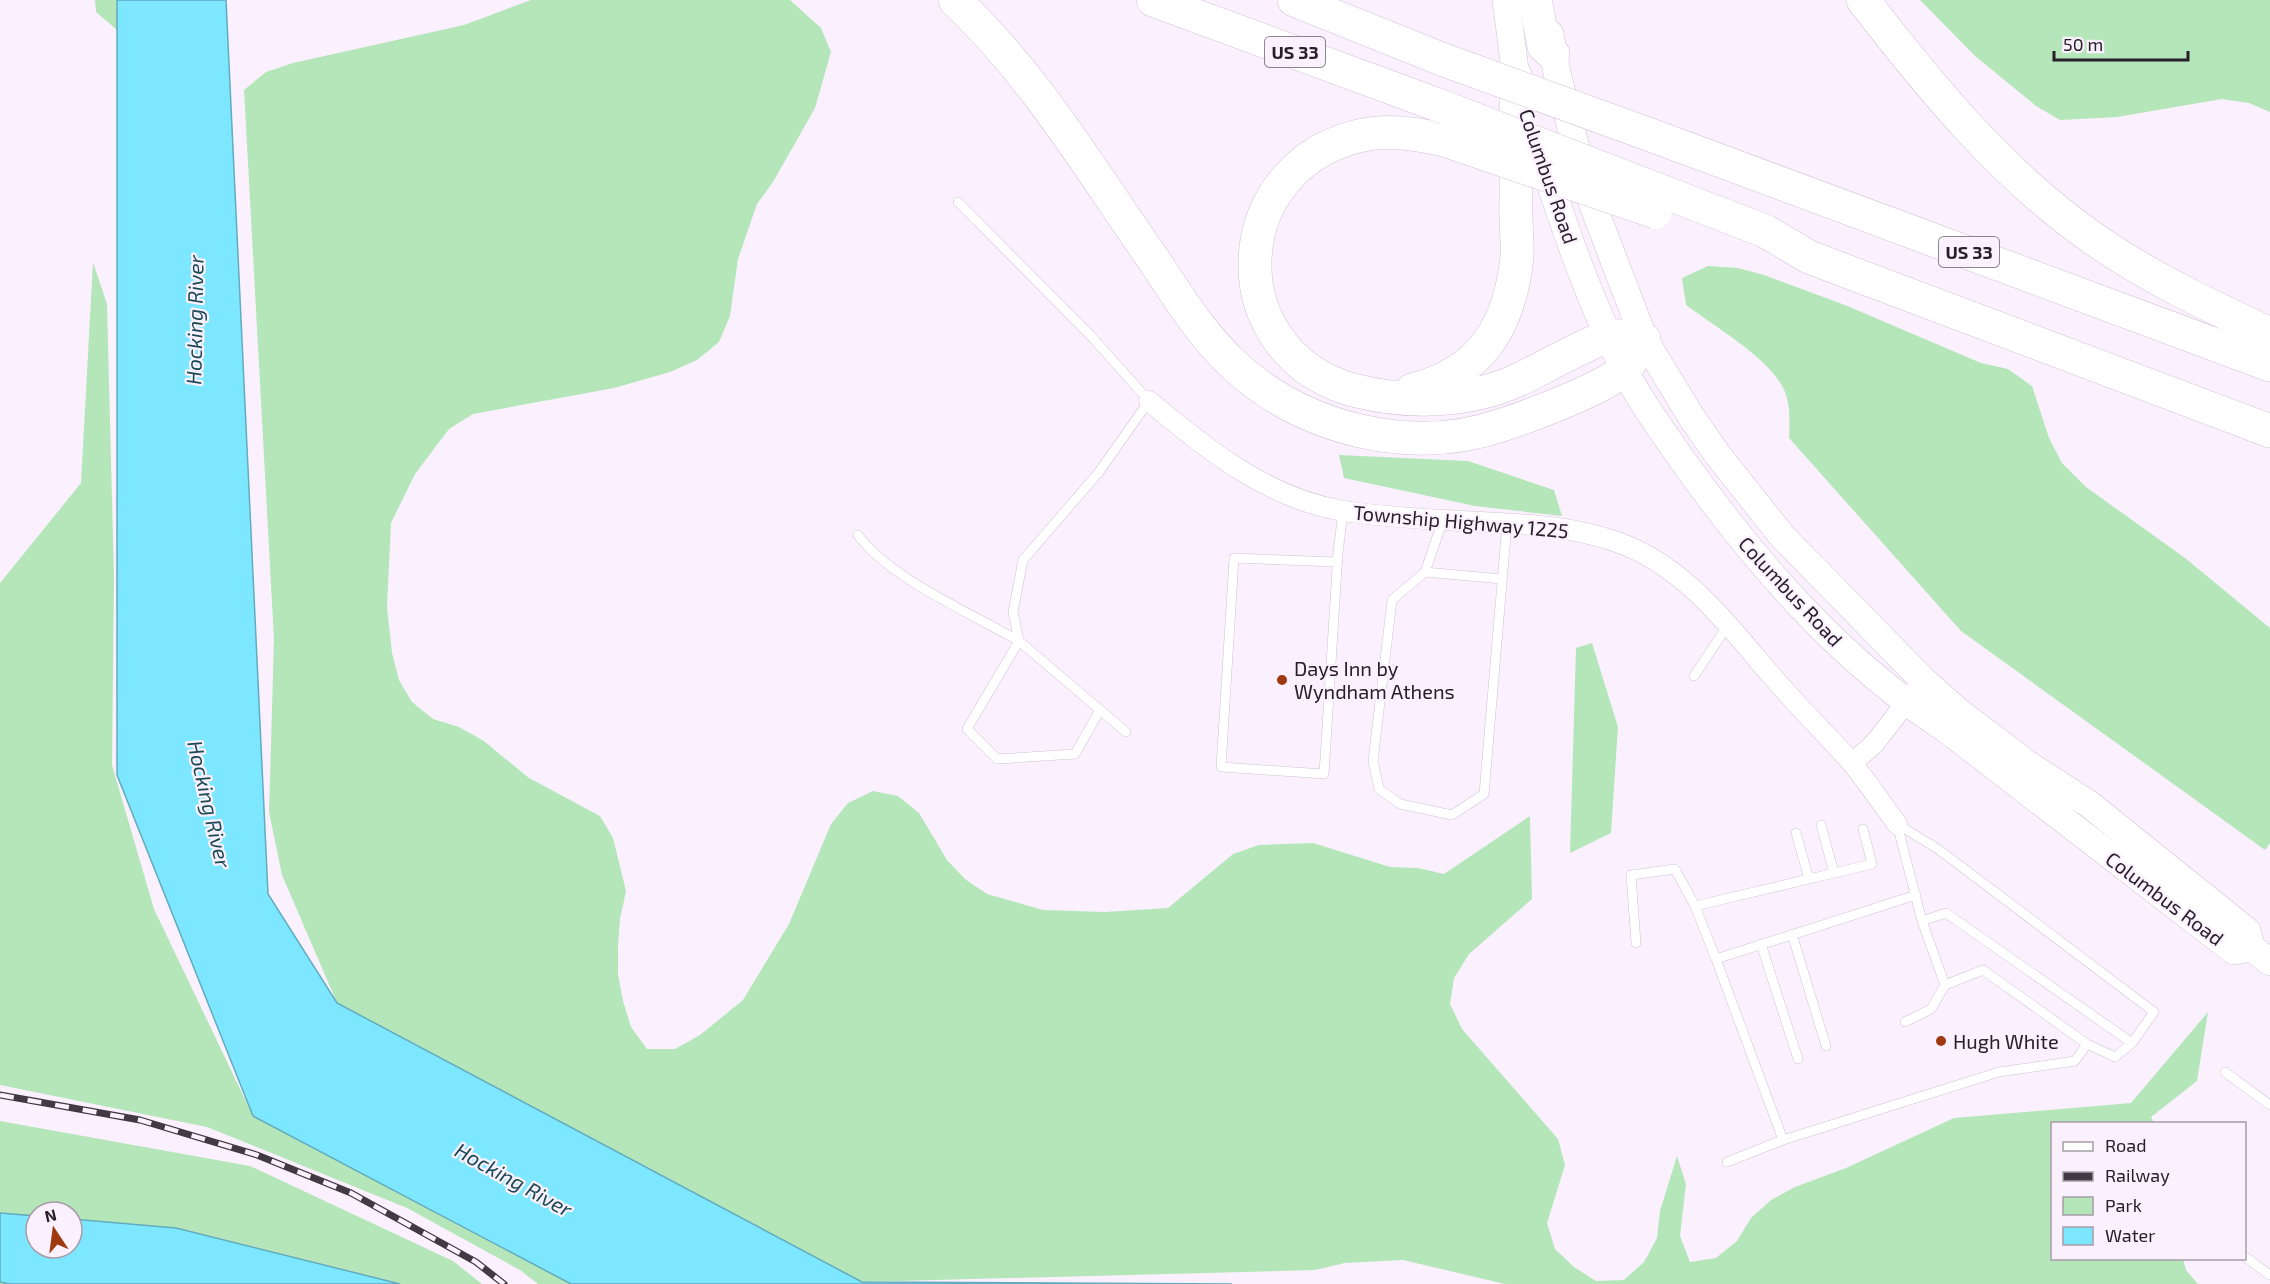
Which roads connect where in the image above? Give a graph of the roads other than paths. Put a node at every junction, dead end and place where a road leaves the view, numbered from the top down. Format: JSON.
{"nodes":[{"id":1,"x":955,"y":0,"type":"edge"},
{"id":2,"x":1153,"y":0,"type":"edge"},
{"id":3,"x":1294,"y":0,"type":"edge"},
{"id":4,"x":1506,"y":0,"type":"edge"},
{"id":5,"x":1535,"y":0,"type":"edge"},
{"id":6,"x":1545,"y":0,"type":"edge"},
{"id":7,"x":1863,"y":0,"type":"edge"},
{"id":8,"x":1553,"y":54,"type":"junction"},
{"id":9,"x":1516,"y":77,"type":"junction"},
{"id":10,"x":958,"y":202,"type":"dead end"},
{"id":11,"x":1809,"y":257,"type":"junction"},
{"id":12,"x":2270,"y":334,"type":"edge"},
{"id":13,"x":1610,"y":335,"type":"junction"},
{"id":14,"x":1644,"y":339,"type":"junction"},
{"id":15,"x":2270,"y":365,"type":"edge"},
{"id":16,"x":1624,"y":370,"type":"junction"},
{"id":17,"x":1377,"y":395,"type":"junction"},
{"id":18,"x":1149,"y":402,"type":"junction"},
{"id":19,"x":2270,"y":432,"type":"edge"},
{"id":20,"x":1343,"y":511,"type":"junction"},
{"id":21,"x":1443,"y":520,"type":"junction"},
{"id":22,"x":1507,"y":524,"type":"junction"},
{"id":23,"x":858,"y":536,"type":"dead end"},
{"id":24,"x":1337,"y":562,"type":"junction"},
{"id":25,"x":1425,"y":572,"type":"junction"},
{"id":26,"x":1502,"y":579,"type":"junction"},
{"id":27,"x":1728,"y":625,"type":"junction"},
{"id":28,"x":1018,"y":640,"type":"junction"},
{"id":29,"x":1694,"y":676,"type":"dead end"},
{"id":30,"x":1923,"y":681,"type":"junction"},
{"id":31,"x":1905,"y":703,"type":"junction"},
{"id":32,"x":1100,"y":710,"type":"junction"},
{"id":33,"x":1126,"y":732,"type":"dead end"},
{"id":34,"x":1852,"y":763,"type":"junction"},
{"id":35,"x":1896,"y":824,"type":"junction"},
{"id":36,"x":1821,"y":825,"type":"dead end"},
{"id":37,"x":1863,"y":829,"type":"dead end"},
{"id":38,"x":1796,"y":833,"type":"dead end"},
{"id":39,"x":1834,"y":873,"type":"junction"},
{"id":40,"x":1809,"y":879,"type":"junction"},
{"id":41,"x":1916,"y":895,"type":"junction"},
{"id":42,"x":1695,"y":906,"type":"junction"},
{"id":43,"x":1922,"y":921,"type":"junction"},
{"id":44,"x":1792,"y":934,"type":"junction"},
{"id":45,"x":1636,"y":944,"type":"dead end"},
{"id":46,"x":1761,"y":944,"type":"junction"},
{"id":47,"x":2261,"y":955,"type":"edge"},
{"id":48,"x":1716,"y":959,"type":"junction"},
{"id":49,"x":1945,"y":985,"type":"junction"},
{"id":50,"x":1905,"y":1022,"type":"dead end"},
{"id":51,"x":2132,"y":1043,"type":"junction"},
{"id":52,"x":2087,"y":1044,"type":"junction"},
{"id":53,"x":1826,"y":1046,"type":"dead end"},
{"id":54,"x":1798,"y":1059,"type":"dead end"},
{"id":55,"x":2225,"y":1072,"type":"dead end"},
{"id":56,"x":2270,"y":1105,"type":"edge"},
{"id":57,"x":1783,"y":1140,"type":"junction"},
{"id":58,"x":1727,"y":1162,"type":"dead end"},
{"id":59,"x":2246,"y":1257,"type":"edge"},
{"id":60,"x":2270,"y":1275,"type":"edge"}],
"edges":[{"from":1,"to":16,"type":"highway"},
{"from":2,"to":11,"type":"highway","number":"US 33","bridge":true},
{"from":3,"to":15,"type":"highway","number":"US 33","bridge":true},
{"from":4,"to":9,"type":"main road","name":"Columbus Road"},
{"from":5,"to":8,"type":"highway"},
{"from":6,"to":8,"type":"main road","name":"Columbus Road"},
{"from":7,"to":12,"type":"highway"},
{"from":8,"to":14,"type":"main road","name":"Columbus Road"},
{"from":9,"to":13,"type":"main road","name":"Columbus Road"},
{"from":9,"to":17,"type":"highway"},
{"from":10,"to":18,"type":"lane"},
{"from":11,"to":17,"type":"highway","bridge":true},
{"from":11,"to":19,"type":"highway","number":"US 33"},
{"from":13,"to":14,"type":"highway"},
{"from":13,"to":16,"type":"main road","name":"Columbus Road"},
{"from":13,"to":17,"type":"highway"},
{"from":14,"to":16,"type":"highway"},
{"from":14,"to":30,"type":"main road","name":"Columbus Road"},
{"from":16,"to":31,"type":"main road","name":"Columbus Road"},
{"from":18,"to":20,"type":"street","name":"Township Highway 1225"},
{"from":18,"to":28,"type":"lane"},
{"from":20,"to":21,"type":"street","name":"Township Highway 1225"},
{"from":20,"to":24,"type":"lane"},
{"from":21,"to":22,"type":"street","name":"Township Highway 1225"},
{"from":21,"to":25,"type":"lane"},
{"from":22,"to":26,"type":"lane"},
{"from":22,"to":27,"type":"street","name":"Township Highway 1225"},
{"from":23,"to":28,"type":"lane"},
{"from":24,"to":24,"type":"lane"},
{"from":25,"to":26,"type":"lane"},
{"from":25,"to":26,"type":"lane"},
{"from":27,"to":29,"type":"lane"},
{"from":27,"to":34,"type":"street","name":"Township Highway 1225"},
{"from":28,"to":32,"type":"lane"},
{"from":28,"to":32,"type":"lane"},
{"from":30,"to":31,"type":"street"},
{"from":30,"to":47,"type":"main road","name":"Columbus Road"},
{"from":31,"to":34,"type":"street"},
{"from":31,"to":47,"type":"main road","name":"Columbus Road"},
{"from":32,"to":33,"type":"lane"},
{"from":34,"to":35,"type":"street","name":"Township Highway 1225"},
{"from":35,"to":41,"type":"lane"},
{"from":35,"to":51,"type":"lane"},
{"from":36,"to":39,"type":"lane"},
{"from":37,"to":39,"type":"lane"},
{"from":38,"to":40,"type":"lane"},
{"from":39,"to":40,"type":"lane"},
{"from":40,"to":42,"type":"lane"},
{"from":41,"to":43,"type":"lane"},
{"from":41,"to":44,"type":"lane"},
{"from":42,"to":45,"type":"lane"},
{"from":42,"to":48,"type":"lane"},
{"from":43,"to":49,"type":"lane"},
{"from":43,"to":51,"type":"lane"},
{"from":44,"to":46,"type":"lane"},
{"from":44,"to":53,"type":"lane"},
{"from":46,"to":48,"type":"lane"},
{"from":46,"to":54,"type":"lane"},
{"from":48,"to":57,"type":"lane"},
{"from":49,"to":50,"type":"lane"},
{"from":49,"to":52,"type":"lane"},
{"from":51,"to":52,"type":"lane"},
{"from":52,"to":57,"type":"lane"},
{"from":55,"to":56,"type":"lane"},
{"from":57,"to":58,"type":"lane"},
{"from":59,"to":60,"type":"lane"}]}
